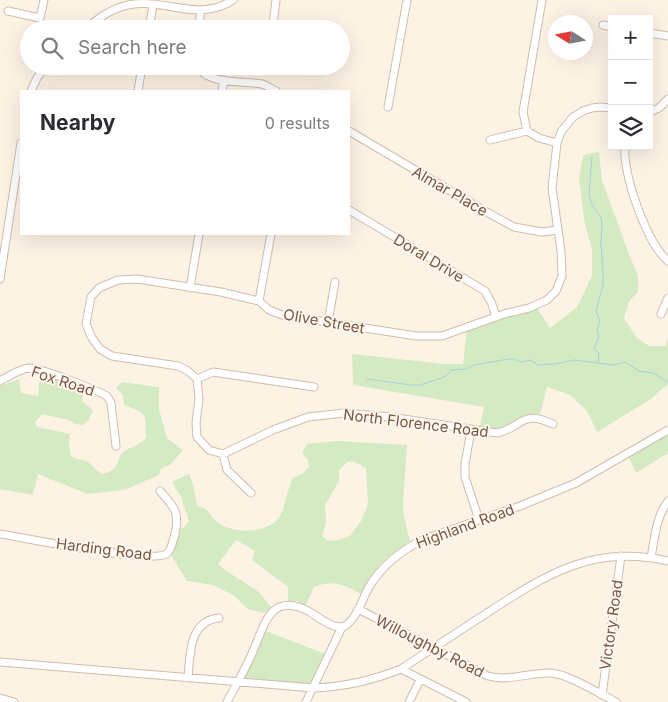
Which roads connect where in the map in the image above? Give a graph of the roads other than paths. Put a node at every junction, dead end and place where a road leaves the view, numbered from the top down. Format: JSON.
{"nodes":[{"id":1,"x":44,"y":0,"type":"edge"},
{"id":2,"x":121,"y":0,"type":"edge"},
{"id":3,"x":233,"y":0,"type":"edge"},
{"id":4,"x":276,"y":0,"type":"edge"},
{"id":5,"x":407,"y":0,"type":"edge"},
{"id":6,"x":542,"y":0,"type":"edge"},
{"id":7,"x":134,"y":4,"type":"junction"},
{"id":8,"x":153,"y":5,"type":"junction"},
{"id":9,"x":8,"y":11,"type":"dead end"},
{"id":10,"x":201,"y":11,"type":"junction"},
{"id":11,"x":96,"y":20,"type":"edge"},
{"id":12,"x":150,"y":20,"type":"edge"},
{"id":13,"x":200,"y":20,"type":"edge"},
{"id":14,"x":274,"y":20,"type":"edge"},
{"id":15,"x":603,"y":26,"type":"dead end"},
{"id":16,"x":608,"y":27,"type":"edge"},
{"id":17,"x":653,"y":34,"type":"edge"},
{"id":18,"x":668,"y":36,"type":"edge"},
{"id":19,"x":39,"y":75,"type":"edge"},
{"id":20,"x":141,"y":75,"type":"edge"},
{"id":21,"x":210,"y":75,"type":"edge"},
{"id":22,"x":224,"y":80,"type":"junction"},
{"id":23,"x":31,"y":90,"type":"edge"},
{"id":24,"x":138,"y":90,"type":"edge"},
{"id":25,"x":222,"y":90,"type":"edge"},
{"id":26,"x":274,"y":90,"type":"edge"},
{"id":27,"x":667,"y":102,"type":"edge"},
{"id":28,"x":388,"y":107,"type":"dead end"},
{"id":29,"x":608,"y":107,"type":"edge"},
{"id":30,"x":653,"y":110,"type":"edge"},
{"id":31,"x":350,"y":132,"type":"edge"},
{"id":32,"x":527,"y":132,"type":"junction"},
{"id":33,"x":490,"y":140,"type":"dead end"},
{"id":34,"x":557,"y":143,"type":"junction"},
{"id":35,"x":625,"y":150,"type":"edge"},
{"id":36,"x":20,"y":157,"type":"edge"},
{"id":37,"x":18,"y":186,"type":"edge"},
{"id":38,"x":350,"y":211,"type":"edge"},
{"id":39,"x":557,"y":230,"type":"junction"},
{"id":40,"x":199,"y":235,"type":"edge"},
{"id":41,"x":271,"y":235,"type":"edge"},
{"id":42,"x":668,"y":261,"type":"edge"},
{"id":43,"x":0,"y":280,"type":"edge"},
{"id":44,"x":335,"y":282,"type":"dead end"},
{"id":45,"x":190,"y":288,"type":"junction"},
{"id":46,"x":668,"y":298,"type":"edge"},
{"id":47,"x":259,"y":301,"type":"junction"},
{"id":48,"x":661,"y":314,"type":"dead end"},
{"id":49,"x":496,"y":317,"type":"junction"},
{"id":50,"x":328,"y":322,"type":"junction"},
{"id":51,"x":197,"y":379,"type":"junction"},
{"id":52,"x":0,"y":381,"type":"edge"},
{"id":53,"x":314,"y":387,"type":"dead end"},
{"id":54,"x":553,"y":424,"type":"dead end"},
{"id":55,"x":471,"y":430,"type":"junction"},
{"id":56,"x":668,"y":430,"type":"edge"},
{"id":57,"x":116,"y":446,"type":"dead end"},
{"id":58,"x":223,"y":454,"type":"junction"},
{"id":59,"x":160,"y":490,"type":"dead end"},
{"id":60,"x":251,"y":493,"type":"dead end"},
{"id":61,"x":668,"y":501,"type":"edge"},
{"id":62,"x":479,"y":520,"type":"junction"},
{"id":63,"x":0,"y":534,"type":"edge"},
{"id":64,"x":620,"y":556,"type":"junction"},
{"id":65,"x":651,"y":557,"type":"junction"},
{"id":66,"x":668,"y":561,"type":"edge"},
{"id":67,"x":358,"y":609,"type":"junction"},
{"id":68,"x":219,"y":618,"type":"dead end"},
{"id":69,"x":342,"y":628,"type":"junction"},
{"id":70,"x":433,"y":648,"type":"junction"},
{"id":71,"x":0,"y":662,"type":"edge"},
{"id":72,"x":400,"y":669,"type":"junction"},
{"id":73,"x":188,"y":678,"type":"junction"},
{"id":74,"x":420,"y":680,"type":"junction"},
{"id":75,"x":238,"y":682,"type":"junction"},
{"id":76,"x":313,"y":688,"type":"junction"},
{"id":77,"x":602,"y":695,"type":"junction"},
{"id":78,"x":0,"y":698,"type":"edge"},
{"id":79,"x":14,"y":702,"type":"edge"},
{"id":80,"x":227,"y":702,"type":"edge"},
{"id":81,"x":306,"y":702,"type":"edge"},
{"id":82,"x":409,"y":702,"type":"edge"},
{"id":83,"x":466,"y":702,"type":"edge"},
{"id":84,"x":616,"y":702,"type":"edge"}],
"edges":[{"from":1,"to":9,"type":"street"},
{"from":2,"to":7,"type":"street"},
{"from":3,"to":10,"type":"street"},
{"from":4,"to":14,"type":"street"},
{"from":5,"to":28,"type":"street"},
{"from":6,"to":32,"type":"street"},
{"from":7,"to":8,"type":"street"},
{"from":7,"to":11,"type":"street"},
{"from":8,"to":10,"type":"street"},
{"from":8,"to":12,"type":"street"},
{"from":10,"to":13,"type":"street"},
{"from":15,"to":16,"type":"street"},
{"from":17,"to":18,"type":"street"},
{"from":19,"to":23,"type":"street"},
{"from":20,"to":24,"type":"street"},
{"from":21,"to":22,"type":"street"},
{"from":22,"to":25,"type":"street"},
{"from":22,"to":26,"type":"street"},
{"from":27,"to":30,"type":"street"},
{"from":29,"to":34,"type":"street","name":"Olive Street"},
{"from":31,"to":39,"type":"street","name":"Almar Place"},
{"from":32,"to":33,"type":"street"},
{"from":32,"to":34,"type":"street"},
{"from":34,"to":39,"type":"street","name":"Olive Street"},
{"from":35,"to":42,"type":"street"},
{"from":36,"to":37,"type":"street"},
{"from":37,"to":43,"type":"street"},
{"from":38,"to":49,"type":"street","name":"Doral Drive"},
{"from":39,"to":49,"type":"street","name":"Olive Street"},
{"from":40,"to":45,"type":"street"},
{"from":41,"to":47,"type":"street"},
{"from":44,"to":50,"type":"street"},
{"from":45,"to":47,"type":"street","name":"Olive Street"},
{"from":45,"to":51,"type":"street","name":"Olive Street"},
{"from":46,"to":48,"type":"street"},
{"from":47,"to":50,"type":"street","name":"Olive Street"},
{"from":49,"to":50,"type":"street","name":"Olive Street"},
{"from":51,"to":53,"type":"street"},
{"from":51,"to":58,"type":"street"},
{"from":52,"to":57,"type":"street","name":"Fox Road"},
{"from":54,"to":55,"type":"street","name":"North Florence Road"},
{"from":55,"to":58,"type":"street","name":"North Florence Road"},
{"from":55,"to":62,"type":"street"},
{"from":56,"to":62,"type":"street","name":"Highland Road"},
{"from":58,"to":60,"type":"street"},
{"from":59,"to":63,"type":"street","name":"Harding Road"},
{"from":61,"to":65,"type":"street"},
{"from":62,"to":67,"type":"street","name":"Highland Road"},
{"from":64,"to":65,"type":"street"},
{"from":64,"to":70,"type":"street"},
{"from":64,"to":77,"type":"street","name":"Victory Road"},
{"from":65,"to":66,"type":"street"},
{"from":67,"to":69,"type":"street","name":"Highland Road"},
{"from":67,"to":70,"type":"street","name":"Willoughby Road"},
{"from":68,"to":73,"type":"street"},
{"from":69,"to":75,"type":"street"},
{"from":69,"to":76,"type":"street","name":"Highland Road"},
{"from":70,"to":72,"type":"street"},
{"from":70,"to":77,"type":"street","name":"Willoughby Road"},
{"from":71,"to":73,"type":"street"},
{"from":72,"to":74,"type":"street"},
{"from":72,"to":76,"type":"street"},
{"from":73,"to":75,"type":"street"},
{"from":74,"to":82,"type":"street"},
{"from":74,"to":83,"type":"street"},
{"from":75,"to":76,"type":"street"},
{"from":75,"to":80,"type":"street"},
{"from":76,"to":81,"type":"street","name":"Highland Road"},
{"from":77,"to":84,"type":"street","name":"Willoughby Road"},
{"from":78,"to":79,"type":"street"}]}
